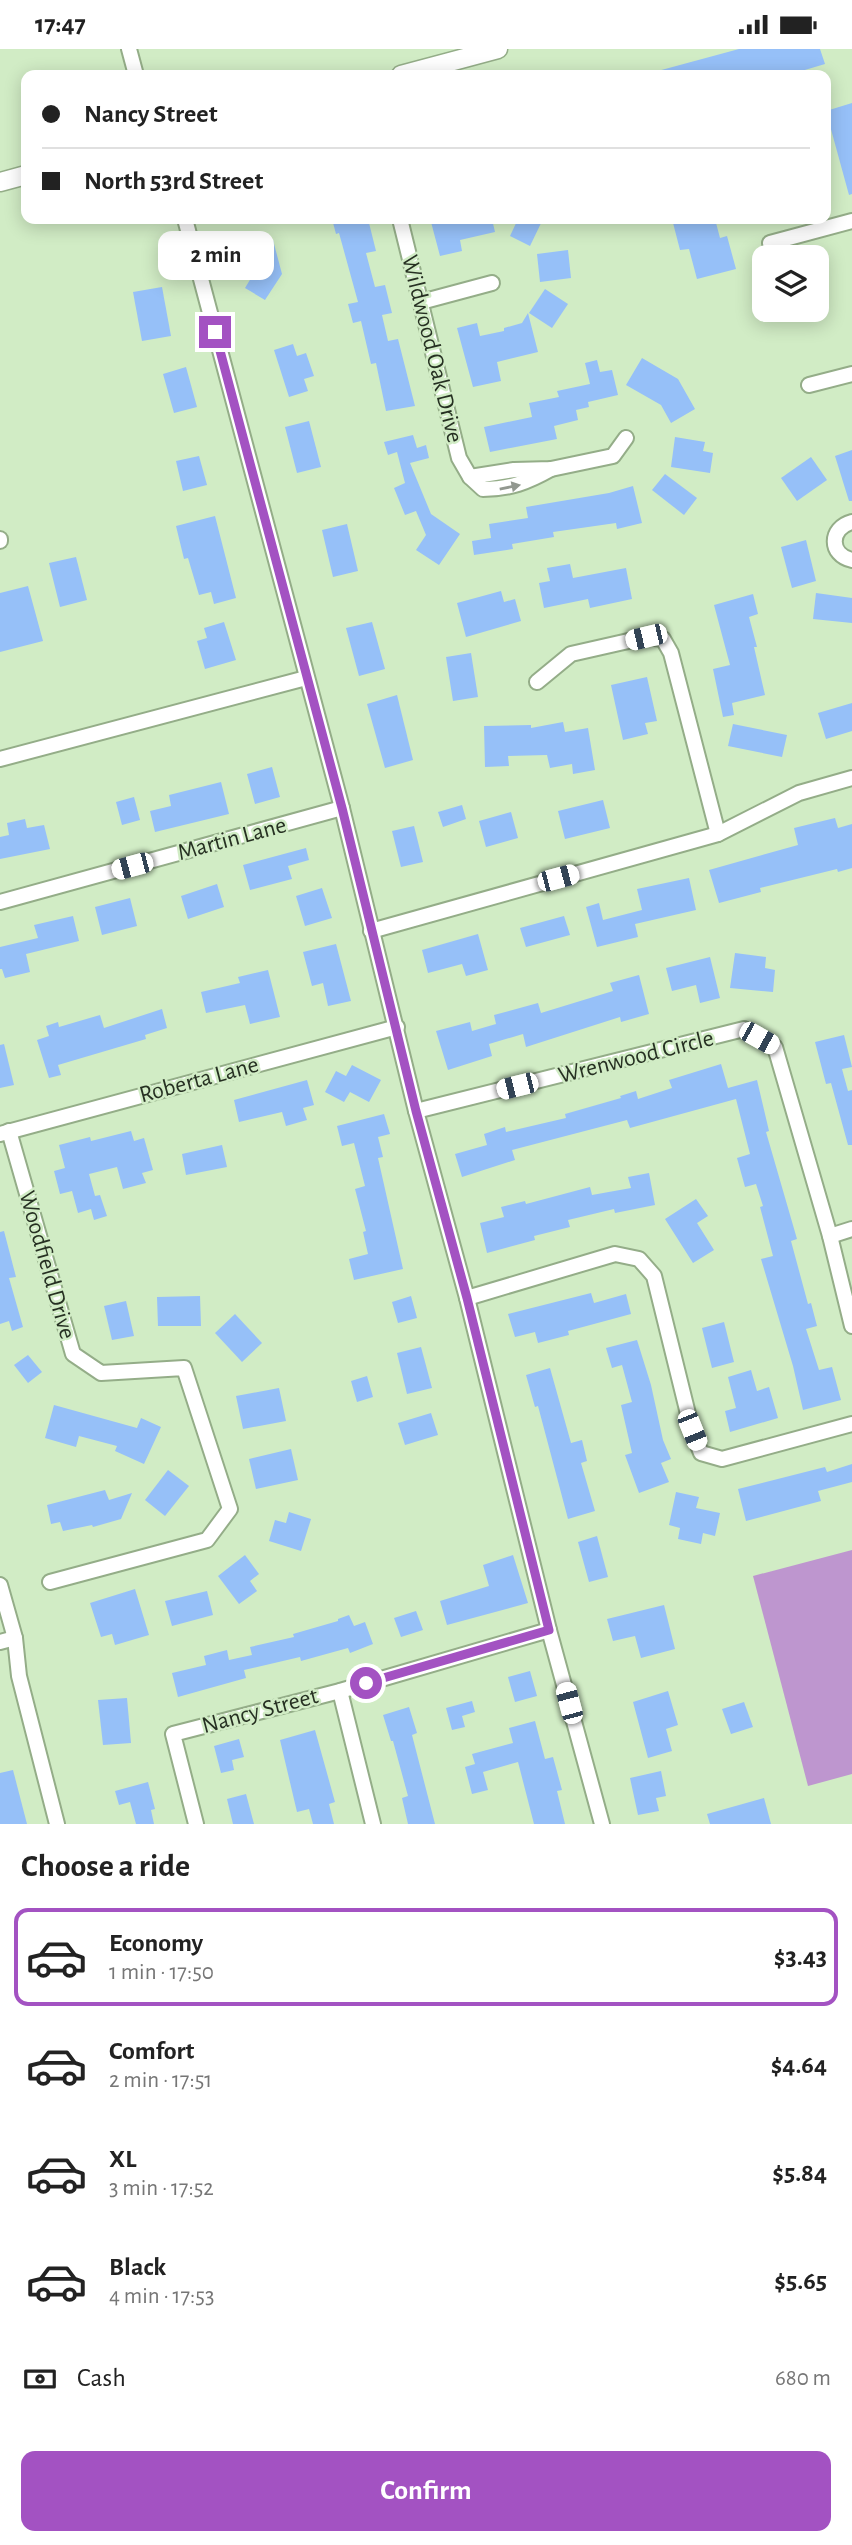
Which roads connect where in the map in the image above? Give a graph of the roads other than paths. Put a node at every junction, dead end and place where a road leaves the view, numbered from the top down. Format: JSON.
{"nodes":[{"id":1,"x":129,"y":49,"type":"edge"},
{"id":2,"x":498,"y":49,"type":"edge"},
{"id":3,"x":135,"y":70,"type":"edge"},
{"id":4,"x":420,"y":70,"type":"edge"},
{"id":5,"x":21,"y":176,"type":"edge"},
{"id":6,"x":0,"y":182,"type":"edge"},
{"id":7,"x":852,"y":221,"type":"edge"},
{"id":8,"x":186,"y":224,"type":"edge"},
{"id":9,"x":401,"y":224,"type":"edge"},
{"id":10,"x":770,"y":243,"type":"dead end"},
{"id":11,"x":492,"y":283,"type":"dead end"},
{"id":12,"x":421,"y":302,"type":"junction"},
{"id":13,"x":852,"y":374,"type":"edge"},
{"id":14,"x":809,"y":385,"type":"dead end"},
{"id":15,"x":626,"y":439,"type":"dead end"},
{"id":16,"x":852,"y":522,"type":"edge"},
{"id":17,"x":852,"y":561,"type":"edge"},
{"id":18,"x":306,"y":678,"type":"junction"},
{"id":19,"x":537,"y":682,"type":"dead end"},
{"id":20,"x":0,"y":759,"type":"edge"},
{"id":21,"x":852,"y":778,"type":"edge"},
{"id":22,"x":342,"y":808,"type":"junction"},
{"id":23,"x":718,"y":834,"type":"junction"},
{"id":24,"x":0,"y":902,"type":"edge"},
{"id":25,"x":371,"y":931,"type":"junction"},
{"id":26,"x":397,"y":1027,"type":"junction"},
{"id":27,"x":416,"y":1111,"type":"junction"},
{"id":28,"x":4,"y":1132,"type":"edge"},
{"id":29,"x":852,"y":1229,"type":"edge"},
{"id":30,"x":830,"y":1236,"type":"junction"},
{"id":31,"x":467,"y":1298,"type":"junction"},
{"id":32,"x":852,"y":1326,"type":"edge"},
{"id":33,"x":852,"y":1424,"type":"edge"},
{"id":34,"x":50,"y":1583,"type":"dead end"},
{"id":35,"x":0,"y":1585,"type":"edge"},
{"id":36,"x":549,"y":1630,"type":"junction"},
{"id":37,"x":15,"y":1638,"type":"junction"},
{"id":38,"x":0,"y":1642,"type":"edge"},
{"id":39,"x":340,"y":1691,"type":"junction"},
{"id":40,"x":57,"y":1824,"type":"edge"},
{"id":41,"x":196,"y":1824,"type":"edge"},
{"id":42,"x":373,"y":1824,"type":"edge"},
{"id":43,"x":602,"y":1824,"type":"edge"}],
"edges":[{"from":1,"to":3,"type":"street"},
{"from":2,"to":4,"type":"street"},
{"from":5,"to":6,"type":"street"},
{"from":7,"to":10,"type":"street"},
{"from":8,"to":18,"type":"street"},
{"from":9,"to":12,"type":"street","name":"Wildwood Oak Drive"},
{"from":11,"to":12,"type":"street"},
{"from":12,"to":15,"type":"street","name":"Wildwood Oak Drive"},
{"from":13,"to":14,"type":"street"},
{"from":16,"to":17,"type":"street"},
{"from":18,"to":20,"type":"street"},
{"from":18,"to":22,"type":"street"},
{"from":19,"to":23,"type":"street"},
{"from":21,"to":23,"type":"street"},
{"from":22,"to":24,"type":"street","name":"Martin Lane"},
{"from":22,"to":25,"type":"street"},
{"from":23,"to":25,"type":"street"},
{"from":25,"to":26,"type":"street"},
{"from":26,"to":27,"type":"street"},
{"from":26,"to":28,"type":"street","name":"Roberta Lane"},
{"from":27,"to":30,"type":"street","name":"Wrenwood Circle"},
{"from":27,"to":31,"type":"street"},
{"from":28,"to":34,"type":"street","name":"Woodfield Drive"},
{"from":29,"to":30,"type":"street"},
{"from":30,"to":32,"type":"street","name":"Wrenwood Circle"},
{"from":31,"to":33,"type":"street"},
{"from":31,"to":36,"type":"street"},
{"from":35,"to":37,"type":"street"},
{"from":36,"to":39,"type":"street","name":"Nancy Street"},
{"from":36,"to":43,"type":"street"},
{"from":37,"to":38,"type":"street"},
{"from":37,"to":40,"type":"street"},
{"from":39,"to":41,"type":"street","name":"Nancy Street"},
{"from":39,"to":42,"type":"street"}]}
